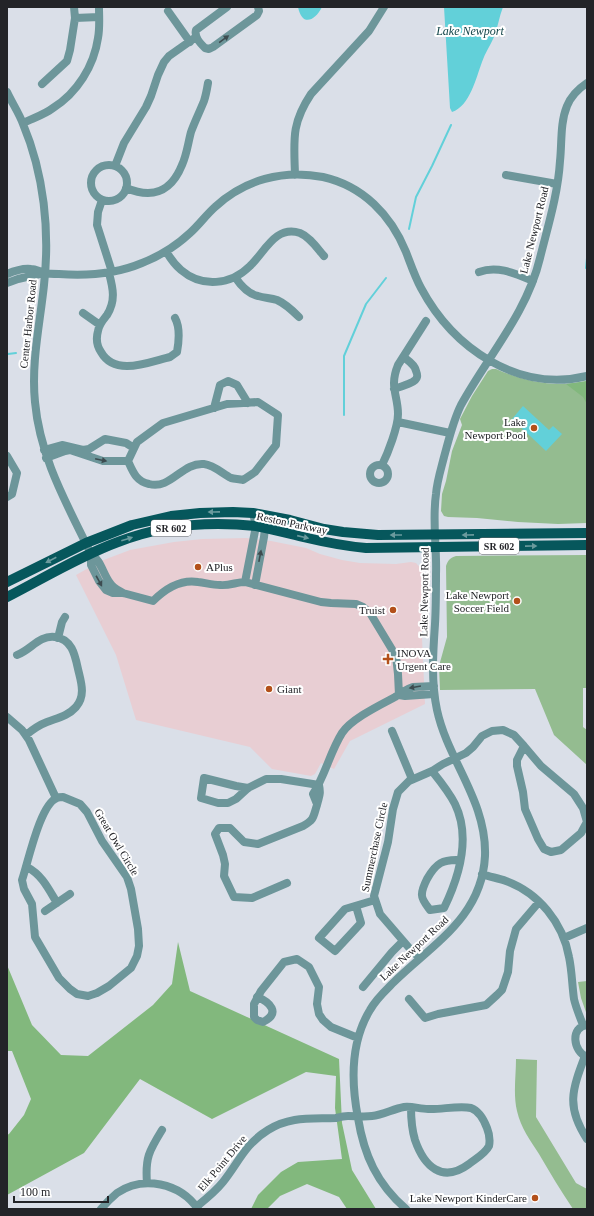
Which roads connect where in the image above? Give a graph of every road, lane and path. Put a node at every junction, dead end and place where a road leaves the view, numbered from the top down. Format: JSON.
{"nodes":[{"id":1,"x":74,"y":7,"type":"edge"},
{"id":2,"x":99,"y":7,"type":"edge"},
{"id":3,"x":227,"y":7,"type":"edge"},
{"id":4,"x":258,"y":7,"type":"edge"},
{"id":5,"x":384,"y":7,"type":"edge"},
{"id":6,"x":168,"y":11,"type":"dead end"},
{"id":7,"x":99,"y":16,"type":"junction"},
{"id":8,"x":75,"y":18,"type":"junction"},
{"id":9,"x":193,"y":39,"type":"junction"},
{"id":10,"x":208,"y":83,"type":"dead end"},
{"id":11,"x":587,"y":83,"type":"edge"},
{"id":12,"x":42,"y":84,"type":"dead end"},
{"id":13,"x":7,"y":92,"type":"edge"},
{"id":14,"x":23,"y":123,"type":"junction"},
{"id":15,"x":115,"y":166,"type":"junction"},
{"id":16,"x":295,"y":175,"type":"junction"},
{"id":17,"x":506,"y":175,"type":"dead end"},
{"id":18,"x":557,"y":184,"type":"junction"},
{"id":19,"x":126,"y":188,"type":"junction"},
{"id":20,"x":102,"y":200,"type":"junction"},
{"id":21,"x":166,"y":251,"type":"junction"},
{"id":22,"x":324,"y":256,"type":"dead end"},
{"id":23,"x":480,"y":272,"type":"dead end"},
{"id":24,"x":45,"y":273,"type":"junction"},
{"id":25,"x":111,"y":273,"type":"junction"},
{"id":26,"x":7,"y":274,"type":"edge"},
{"id":27,"x":235,"y":277,"type":"junction"},
{"id":28,"x":533,"y":281,"type":"junction"},
{"id":29,"x":7,"y":283,"type":"edge"},
{"id":30,"x":83,"y":313,"type":"dead end"},
{"id":31,"x":299,"y":317,"type":"dead end"},
{"id":32,"x":175,"y":318,"type":"dead end"},
{"id":33,"x":426,"y":321,"type":"dead end"},
{"id":34,"x":100,"y":326,"type":"junction"},
{"id":35,"x":403,"y":357,"type":"junction"},
{"id":36,"x":489,"y":360,"type":"junction"},
{"id":37,"x":587,"y":376,"type":"edge"},
{"id":38,"x":394,"y":389,"type":"junction"},
{"id":39,"x":248,"y":403,"type":"junction"},
{"id":40,"x":214,"y":408,"type":"junction"},
{"id":41,"x":398,"y":422,"type":"junction"},
{"id":42,"x":450,"y":433,"type":"junction"},
{"id":43,"x":134,"y":448,"type":"junction"},
{"id":44,"x":45,"y":454,"type":"junction"},
{"id":45,"x":8,"y":460,"type":"edge"},
{"id":46,"x":128,"y":461,"type":"junction"},
{"id":47,"x":382,"y":465,"type":"dead end"},
{"id":48,"x":7,"y":497,"type":"edge"},
{"id":49,"x":253,"y":513,"type":"junction"},
{"id":50,"x":264,"y":515,"type":"junction"},
{"id":51,"x":260,"y":527,"type":"junction"},
{"id":52,"x":587,"y":533,"type":"edge"},
{"id":53,"x":435,"y":535,"type":"junction"},
{"id":54,"x":86,"y":543,"type":"junction"},
{"id":55,"x":587,"y":545,"type":"edge"},
{"id":56,"x":436,"y":548,"type":"junction"},
{"id":57,"x":91,"y":554,"type":"junction"},
{"id":58,"x":7,"y":582,"type":"edge"},
{"id":59,"x":245,"y":582,"type":"junction"},
{"id":60,"x":255,"y":585,"type":"junction"},
{"id":61,"x":7,"y":597,"type":"edge"},
{"id":62,"x":65,"y":617,"type":"dead end"},
{"id":63,"x":58,"y":638,"type":"junction"},
{"id":64,"x":17,"y":655,"type":"dead end"},
{"id":65,"x":434,"y":690,"type":"junction"},
{"id":66,"x":399,"y":695,"type":"junction"},
{"id":67,"x":7,"y":717,"type":"edge"},
{"id":68,"x":392,"y":731,"type":"dead end"},
{"id":69,"x":26,"y":735,"type":"junction"},
{"id":70,"x":524,"y":746,"type":"junction"},
{"id":71,"x":454,"y":758,"type":"junction"},
{"id":72,"x":432,"y":771,"type":"junction"},
{"id":73,"x":412,"y":779,"type":"junction"},
{"id":74,"x":319,"y":786,"type":"junction"},
{"id":75,"x":248,"y":788,"type":"junction"},
{"id":76,"x":56,"y":798,"type":"junction"},
{"id":77,"x":460,"y":860,"type":"junction"},
{"id":78,"x":26,"y":866,"type":"junction"},
{"id":79,"x":482,"y":874,"type":"junction"},
{"id":80,"x":287,"y":883,"type":"dead end"},
{"id":81,"x":70,"y":894,"type":"dead end"},
{"id":82,"x":375,"y":900,"type":"junction"},
{"id":83,"x":539,"y":902,"type":"junction"},
{"id":84,"x":57,"y":903,"type":"junction"},
{"id":85,"x":356,"y":906,"type":"junction"},
{"id":86,"x":45,"y":911,"type":"dead end"},
{"id":87,"x":587,"y":928,"type":"edge"},
{"id":88,"x":564,"y":938,"type":"junction"},
{"id":89,"x":403,"y":941,"type":"junction"},
{"id":90,"x":420,"y":958,"type":"junction"},
{"id":91,"x":363,"y":987,"type":"dead end"},
{"id":92,"x":257,"y":997,"type":"dead end"},
{"id":93,"x":410,"y":999,"type":"dead end"},
{"id":94,"x":585,"y":1025,"type":"edge"},
{"id":95,"x":358,"y":1038,"type":"junction"},
{"id":96,"x":586,"y":1056,"type":"edge"},
{"id":97,"x":411,"y":1107,"type":"junction"},
{"id":98,"x":357,"y":1116,"type":"junction"},
{"id":99,"x":162,"y":1130,"type":"dead end"},
{"id":100,"x":587,"y":1139,"type":"edge"},
{"id":101,"x":147,"y":1183,"type":"junction"},
{"id":102,"x":197,"y":1208,"type":"edge"},
{"id":103,"x":101,"y":1209,"type":"edge"},
{"id":104,"x":406,"y":1209,"type":"edge"}],
"edges":[{"from":1,"to":8,"type":"street"},
{"from":2,"to":7,"type":"street"},
{"from":3,"to":9,"type":"street"},
{"from":9,"to":4,"type":"street","one_way":true},
{"from":5,"to":16,"type":"street"},
{"from":6,"to":9,"type":"street"},
{"from":7,"to":8,"type":"street"},
{"from":7,"to":14,"type":"street"},
{"from":8,"to":12,"type":"street"},
{"from":9,"to":15,"type":"street"},
{"from":10,"to":19,"type":"street"},
{"from":11,"to":18,"type":"street","name":"Lake Newport Road"},
{"from":13,"to":14,"type":"street","name":"Center Harbor Road"},
{"from":14,"to":24,"type":"street","name":"Center Harbor Road"},
{"from":15,"to":19,"type":"street"},
{"from":15,"to":20,"type":"street"},
{"from":16,"to":21,"type":"street"},
{"from":16,"to":36,"type":"street"},
{"from":17,"to":18,"type":"street"},
{"from":18,"to":28,"type":"street","name":"Lake Newport Road"},
{"from":19,"to":20,"type":"street"},
{"from":20,"to":25,"type":"street"},
{"from":21,"to":25,"type":"street"},
{"from":21,"to":27,"type":"street"},
{"from":22,"to":27,"type":"street"},
{"from":23,"to":28,"type":"street"},
{"from":24,"to":25,"type":"street"},
{"from":24,"to":26,"type":"street"},
{"from":24,"to":29,"type":"street"},
{"from":24,"to":44,"type":"street","name":"Center Harbor Road"},
{"from":25,"to":34,"type":"street"},
{"from":27,"to":31,"type":"street"},
{"from":28,"to":36,"type":"street","name":"Lake Newport Road"},
{"from":30,"to":34,"type":"street"},
{"from":32,"to":34,"type":"street"},
{"from":33,"to":35,"type":"street"},
{"from":35,"to":38,"type":"street"},
{"from":35,"to":38,"type":"street"},
{"from":36,"to":37,"type":"street"},
{"from":36,"to":42,"type":"street","name":"Lake Newport Road"},
{"from":38,"to":41,"type":"street"},
{"from":39,"to":40,"type":"street"},
{"from":39,"to":40,"type":"street"},
{"from":39,"to":46,"type":"street"},
{"from":40,"to":43,"type":"street"},
{"from":41,"to":42,"type":"street"},
{"from":41,"to":47,"type":"street"},
{"from":42,"to":53,"type":"street","name":"Lake Newport Road"},
{"from":43,"to":44,"type":"street"},
{"from":43,"to":46,"type":"street"},
{"from":44,"to":46,"type":"street","one_way":true},
{"from":44,"to":54,"type":"street","name":"Center Harbor Road"},
{"from":45,"to":48,"type":"street"},
{"from":49,"to":50,"type":"main road","name":"Reston Parkway","number":"SR 602"},
{"from":49,"to":51,"type":"street"},
{"from":49,"to":54,"type":"main road","name":"Reston Parkway","number":"SR 602","one_way":true},
{"from":50,"to":51,"type":"street"},
{"from":53,"to":50,"type":"main road","name":"Reston Parkway","number":"SR 602","one_way":true},
{"from":51,"to":56,"type":"main road","name":"Reston Parkway","number":"SR 602","one_way":true},
{"from":57,"to":51,"type":"main road","name":"Reston Parkway","number":"SR 602","one_way":true},
{"from":51,"to":59,"type":"street"},
{"from":60,"to":51,"type":"street","one_way":true},
{"from":52,"to":53,"type":"main road","name":"Reston Parkway","number":"SR 602","one_way":true},
{"from":53,"to":56,"type":"street","name":"Lake Newport Road"},
{"from":54,"to":57,"type":"street","name":"Center Harbor Road"},
{"from":54,"to":58,"type":"main road","name":"Reston Parkway","number":"SR 602","one_way":true},
{"from":56,"to":55,"type":"main road","name":"Reston Parkway","number":"SR 602","one_way":true},
{"from":56,"to":65,"type":"street","name":"Lake Newport Road"},
{"from":57,"to":59,"type":"street","name":"Center Harbor Road"},
{"from":57,"to":61,"type":"main road","name":"Reston Parkway","number":"SR 602"},
{"from":59,"to":60,"type":"street"},
{"from":60,"to":66,"type":"street"},
{"from":62,"to":63,"type":"street"},
{"from":63,"to":64,"type":"street"},
{"from":63,"to":69,"type":"street"},
{"from":65,"to":66,"type":"street"},
{"from":65,"to":71,"type":"street","name":"Lake Newport Road"},
{"from":66,"to":74,"type":"street"},
{"from":67,"to":69,"type":"street"},
{"from":68,"to":73,"type":"street"},
{"from":69,"to":76,"type":"street"},
{"from":70,"to":70,"type":"street","name":"Summerchase Circle"},
{"from":70,"to":71,"type":"street","name":"Summerchase Circle"},
{"from":71,"to":72,"type":"street","name":"Summerchase Circle"},
{"from":71,"to":79,"type":"street","name":"Lake Newport Road"},
{"from":72,"to":73,"type":"street","name":"Summerchase Circle"},
{"from":72,"to":77,"type":"street"},
{"from":73,"to":82,"type":"street","name":"Summerchase Circle"},
{"from":74,"to":75,"type":"street"},
{"from":74,"to":80,"type":"street"},
{"from":75,"to":75,"type":"street"},
{"from":76,"to":78,"type":"street","name":"Great Owl Circle"},
{"from":76,"to":78,"type":"street","name":"Great Owl Circle"},
{"from":77,"to":77,"type":"street"},
{"from":78,"to":84,"type":"street"},
{"from":79,"to":83,"type":"street"},
{"from":79,"to":90,"type":"street","name":"Lake Newport Road"},
{"from":81,"to":84,"type":"street"},
{"from":82,"to":85,"type":"street"},
{"from":82,"to":89,"type":"street","name":"Summerchase Circle"},
{"from":83,"to":88,"type":"street"},
{"from":83,"to":93,"type":"street"},
{"from":84,"to":86,"type":"street"},
{"from":85,"to":85,"type":"street"},
{"from":87,"to":88,"type":"street"},
{"from":88,"to":94,"type":"street"},
{"from":89,"to":90,"type":"street","name":"Summerchase Circle"},
{"from":89,"to":91,"type":"street"},
{"from":90,"to":95,"type":"street","name":"Lake Newport Road"},
{"from":92,"to":95,"type":"street"},
{"from":94,"to":96,"type":"street"},
{"from":95,"to":98,"type":"street","name":"Lake Newport Road"},
{"from":96,"to":100,"type":"street"},
{"from":97,"to":97,"type":"street"},
{"from":97,"to":98,"type":"street","name":"Elk Point Drive"},
{"from":98,"to":102,"type":"street","name":"Elk Point Drive"},
{"from":98,"to":104,"type":"street","name":"Lake Newport Road"},
{"from":99,"to":101,"type":"street"},
{"from":101,"to":102,"type":"street"},
{"from":101,"to":103,"type":"street"}]}
